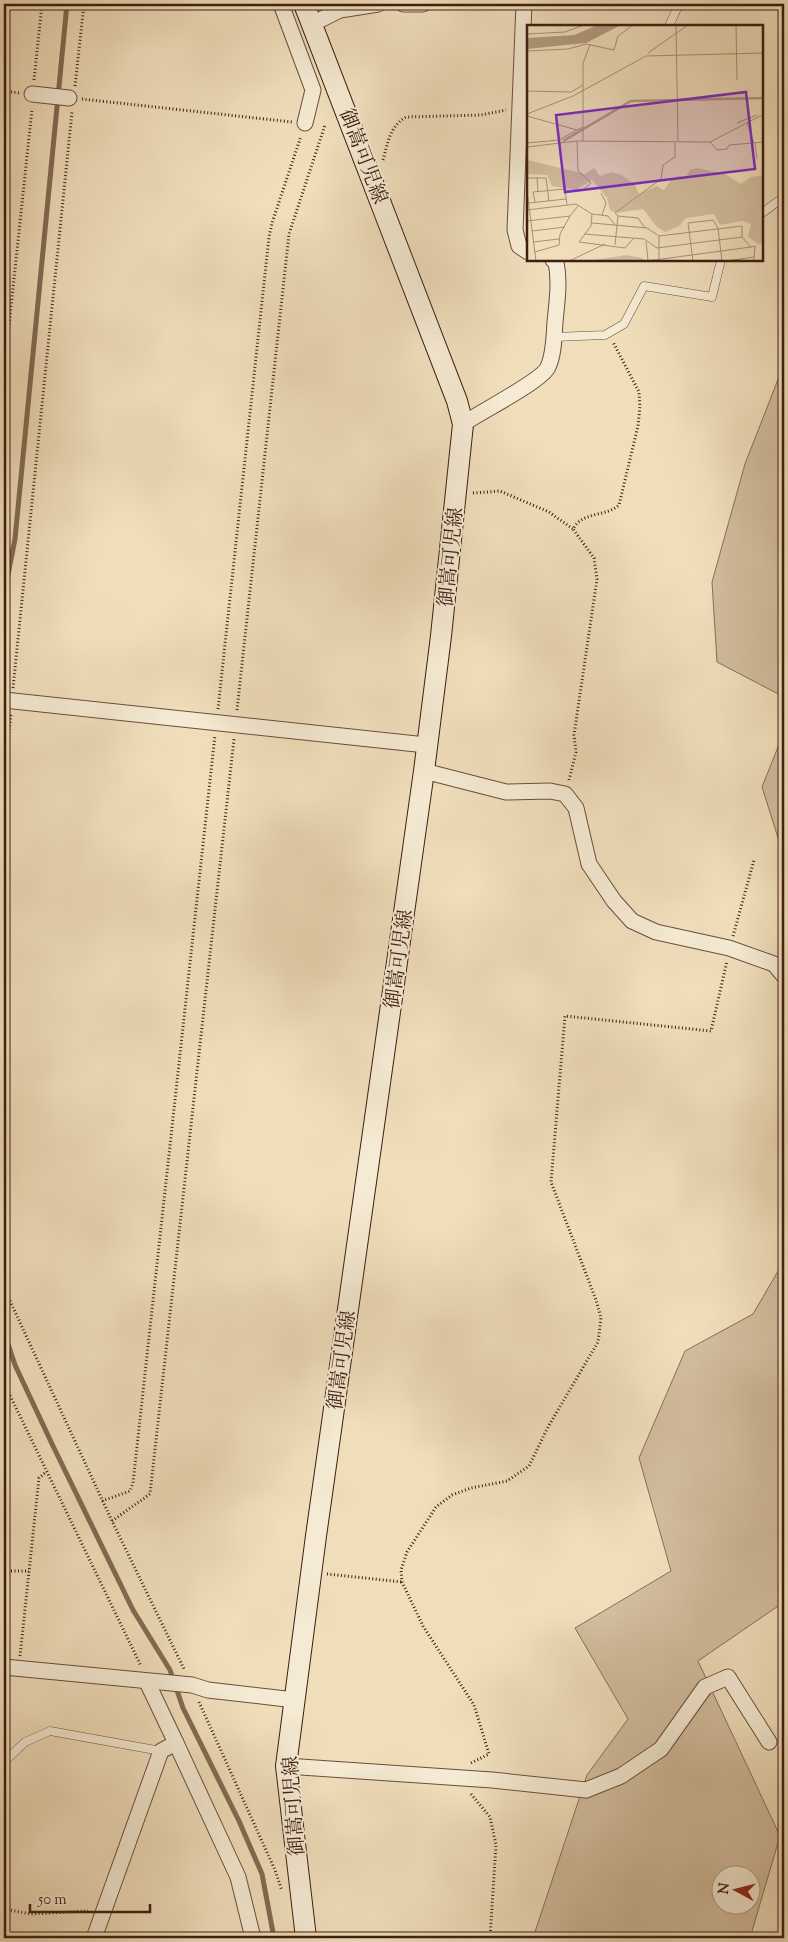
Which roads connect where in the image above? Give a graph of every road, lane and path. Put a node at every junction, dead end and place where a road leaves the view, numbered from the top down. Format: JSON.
{"nodes":[{"id":1,"x":42,"y":4,"type":"edge"},
{"id":2,"x":84,"y":4,"type":"edge"},
{"id":3,"x":281,"y":4,"type":"edge"},
{"id":4,"x":304,"y":4,"type":"edge"},
{"id":5,"x":378,"y":4,"type":"edge"},
{"id":6,"x":403,"y":4,"type":"edge"},
{"id":7,"x":423,"y":4,"type":"edge"},
{"id":8,"x":524,"y":4,"type":"edge"},
{"id":9,"x":680,"y":4,"type":"edge"},
{"id":10,"x":312,"y":24,"type":"junction"},
{"id":11,"x":670,"y":25,"type":"edge"},
{"id":12,"x":40,"y":95,"type":"junction"},
{"id":13,"x":71,"y":98,"type":"junction"},
{"id":14,"x":525,"y":107,"type":"edge"},
{"id":15,"x":305,"y":123,"type":"junction"},
{"id":16,"x":326,"y":125,"type":"junction"},
{"id":17,"x":353,"y":128,"type":"junction"},
{"id":18,"x":373,"y":181,"type":"junction"},
{"id":19,"x":784,"y":197,"type":"edge"},
{"id":20,"x":763,"y":211,"type":"edge"},
{"id":21,"x":527,"y":251,"type":"edge"},
{"id":22,"x":554,"y":261,"type":"edge"},
{"id":23,"x":721,"y":261,"type":"edge"},
{"id":24,"x":608,"y":333,"type":"junction"},
{"id":25,"x":554,"y":337,"type":"junction"},
{"id":26,"x":4,"y":373,"type":"edge"},
{"id":27,"x":464,"y":424,"type":"junction"},
{"id":28,"x":457,"y":494,"type":"junction"},
{"id":29,"x":574,"y":529,"type":"junction"},
{"id":30,"x":8,"y":700,"type":"edge"},
{"id":31,"x":217,"y":722,"type":"junction"},
{"id":32,"x":235,"y":724,"type":"junction"},
{"id":33,"x":426,"y":745,"type":"junction"},
{"id":34,"x":424,"y":771,"type":"junction"},
{"id":35,"x":4,"y":776,"type":"edge"},
{"id":36,"x":565,"y":794,"type":"junction"},
{"id":37,"x":754,"y":860,"type":"dead end"},
{"id":38,"x":729,"y":948,"type":"junction"},
{"id":39,"x":784,"y":976,"type":"edge"},
{"id":40,"x":4,"y":1288,"type":"edge"},
{"id":41,"x":4,"y":1383,"type":"edge"},
{"id":42,"x":46,"y":1472,"type":"junction"},
{"id":43,"x":102,"y":1501,"type":"junction"},
{"id":44,"x":112,"y":1521,"type":"junction"},
{"id":45,"x":4,"y":1571,"type":"edge"},
{"id":46,"x":29,"y":1571,"type":"junction"},
{"id":47,"x":312,"y":1573,"type":"junction"},
{"id":48,"x":402,"y":1582,"type":"junction"},
{"id":49,"x":11,"y":1668,"type":"edge"},
{"id":50,"x":148,"y":1682,"type":"junction"},
{"id":51,"x":189,"y":1685,"type":"junction"},
{"id":52,"x":295,"y":1700,"type":"junction"},
{"id":53,"x":769,"y":1742,"type":"dead end"},
{"id":54,"x":176,"y":1743,"type":"junction"},
{"id":55,"x":160,"y":1751,"type":"junction"},
{"id":56,"x":4,"y":1762,"type":"edge"},
{"id":57,"x":286,"y":1766,"type":"junction"},
{"id":58,"x":458,"y":1779,"type":"junction"},
{"id":59,"x":284,"y":1898,"type":"dead end"},
{"id":60,"x":4,"y":1909,"type":"edge"},
{"id":61,"x":104,"y":1910,"type":"junction"},
{"id":62,"x":94,"y":1938,"type":"edge"},
{"id":63,"x":253,"y":1938,"type":"edge"},
{"id":64,"x":306,"y":1938,"type":"edge"},
{"id":65,"x":490,"y":1938,"type":"edge"}],
"edges":[{"from":1,"to":12,"type":"path"},
{"from":2,"to":13,"type":"path"},
{"from":3,"to":15,"type":"street"},
{"from":4,"to":10,"type":"main road","name":"御嵩可児線"},
{"from":5,"to":10,"type":"street"},
{"from":6,"to":7,"type":"street"},
{"from":8,"to":14,"type":"street"},
{"from":9,"to":11,"type":"lane"},
{"from":10,"to":17,"type":"main road","name":"御嵩可児線"},
{"from":12,"to":13,"type":"street"},
{"from":12,"to":26,"type":"path"},
{"from":13,"to":15,"type":"path"},
{"from":13,"to":30,"type":"path"},
{"from":14,"to":18,"type":"path"},
{"from":14,"to":21,"type":"street"},
{"from":15,"to":16,"type":"path"},
{"from":15,"to":31,"type":"path"},
{"from":16,"to":17,"type":"path"},
{"from":16,"to":32,"type":"path"},
{"from":17,"to":18,"type":"main road","name":"御嵩可児線"},
{"from":18,"to":27,"type":"main road","name":"御嵩可児線"},
{"from":19,"to":20,"type":"lane"},
{"from":22,"to":25,"type":"street"},
{"from":23,"to":24,"type":"lane"},
{"from":24,"to":25,"type":"lane"},
{"from":24,"to":29,"type":"path"},
{"from":25,"to":27,"type":"street"},
{"from":27,"to":28,"type":"main road","name":"御嵩可児線"},
{"from":28,"to":29,"type":"path"},
{"from":28,"to":33,"type":"main road","name":"御嵩可児線"},
{"from":29,"to":36,"type":"path"},
{"from":30,"to":31,"type":"street"},
{"from":30,"to":35,"type":"path"},
{"from":31,"to":32,"type":"street"},
{"from":31,"to":43,"type":"path"},
{"from":32,"to":33,"type":"street"},
{"from":32,"to":44,"type":"path"},
{"from":33,"to":34,"type":"main road","name":"御嵩可児線"},
{"from":34,"to":36,"type":"street"},
{"from":34,"to":47,"type":"main road","name":"御嵩可児線"},
{"from":36,"to":38,"type":"street"},
{"from":37,"to":38,"type":"path"},
{"from":38,"to":39,"type":"street"},
{"from":38,"to":48,"type":"path"},
{"from":40,"to":43,"type":"path"},
{"from":41,"to":42,"type":"path"},
{"from":42,"to":46,"type":"path"},
{"from":42,"to":50,"type":"path"},
{"from":43,"to":44,"type":"path"},
{"from":44,"to":51,"type":"path"},
{"from":45,"to":46,"type":"path"},
{"from":46,"to":49,"type":"path"},
{"from":47,"to":48,"type":"path"},
{"from":47,"to":52,"type":"main road","name":"御嵩可児線"},
{"from":48,"to":58,"type":"path"},
{"from":49,"to":50,"type":"street"},
{"from":50,"to":51,"type":"street"},
{"from":50,"to":54,"type":"street"},
{"from":51,"to":52,"type":"street"},
{"from":51,"to":59,"type":"path"},
{"from":52,"to":57,"type":"main road","name":"御嵩可児線"},
{"from":53,"to":58,"type":"street"},
{"from":54,"to":55,"type":"street"},
{"from":54,"to":63,"type":"street"},
{"from":55,"to":56,"type":"lane"},
{"from":55,"to":61,"type":"street"},
{"from":57,"to":58,"type":"street"},
{"from":57,"to":64,"type":"main road","name":"御嵩可児線"},
{"from":58,"to":65,"type":"path"},
{"from":60,"to":61,"type":"path"},
{"from":61,"to":62,"type":"street"}]}
